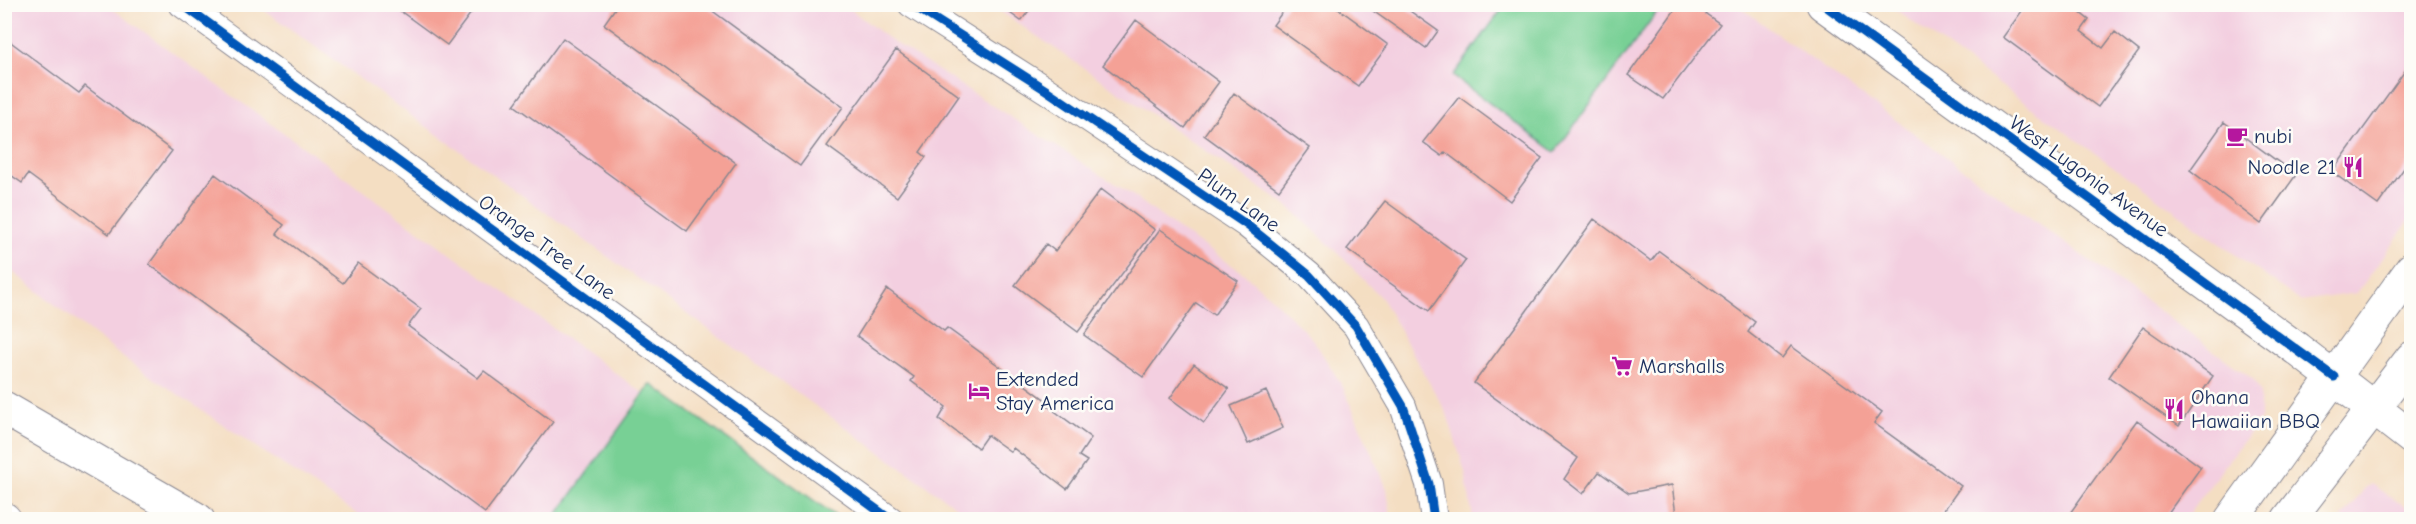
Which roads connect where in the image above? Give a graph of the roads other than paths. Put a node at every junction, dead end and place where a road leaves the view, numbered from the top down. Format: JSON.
{"nodes":[{"id":1,"x":182,"y":4,"type":"edge"},
{"id":2,"x":911,"y":4,"type":"edge"},
{"id":3,"x":1823,"y":4,"type":"edge"},
{"id":4,"x":2412,"y":269,"type":"edge"},
{"id":5,"x":2412,"y":358,"type":"edge"},
{"id":6,"x":2334,"y":377,"type":"junction"},
{"id":7,"x":2372,"y":408,"type":"junction"},
{"id":8,"x":4,"y":409,"type":"edge"},
{"id":9,"x":2412,"y":438,"type":"edge"},
{"id":10,"x":159,"y":519,"type":"edge"},
{"id":11,"x":198,"y":519,"type":"edge"},
{"id":12,"x":891,"y":519,"type":"edge"},
{"id":13,"x":1434,"y":519,"type":"edge"},
{"id":14,"x":2231,"y":519,"type":"edge"},
{"id":15,"x":2288,"y":519,"type":"edge"}],
"edges":[{"from":1,"to":12,"type":"street","name":"Orange Tree Lane"},
{"from":2,"to":13,"type":"street","name":"Plum Lane"},
{"from":3,"to":6,"type":"main road","name":"West Lugonia Avenue"},
{"from":4,"to":6,"type":"main road"},
{"from":5,"to":7,"type":"main road"},
{"from":6,"to":7,"type":"main road","name":"West Lugonia Avenue"},
{"from":6,"to":14,"type":"main road"},
{"from":7,"to":9,"type":"main road","name":"West Lugonia Avenue"},
{"from":7,"to":15,"type":"main road"},
{"from":8,"to":10,"type":"main road"},
{"from":8,"to":11,"type":"main road"}]}
